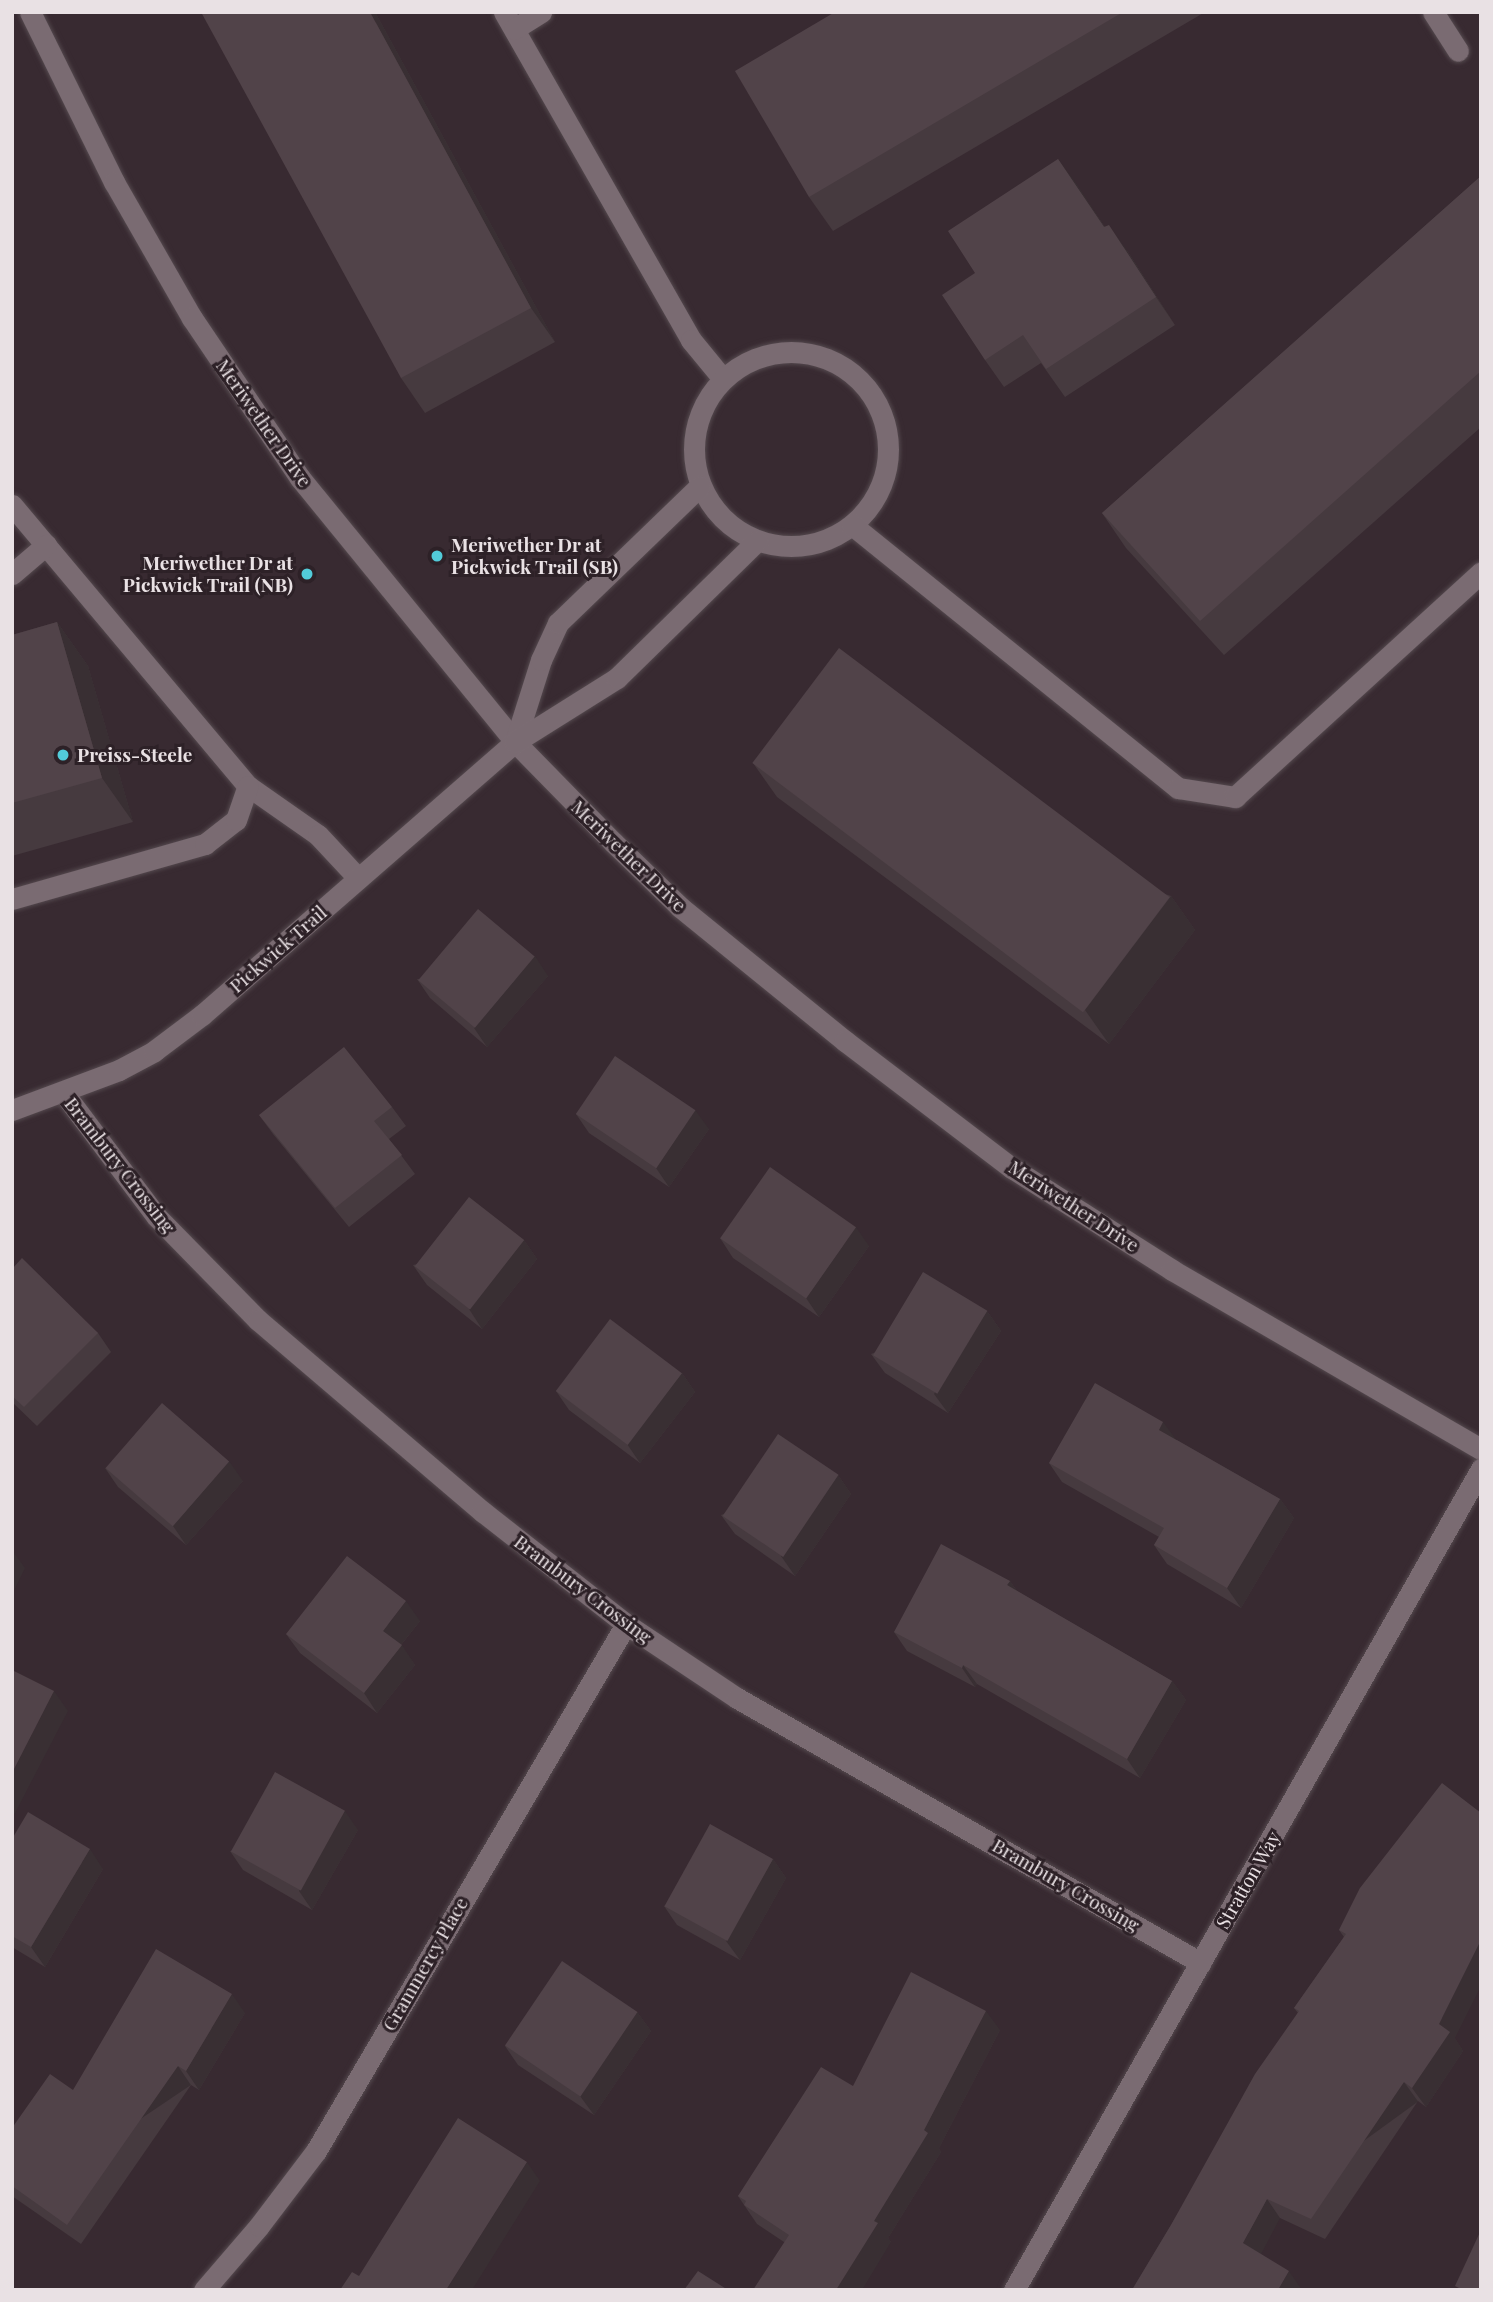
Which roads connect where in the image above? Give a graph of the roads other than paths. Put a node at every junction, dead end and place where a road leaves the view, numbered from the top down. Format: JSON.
{"nodes":[{"id":1,"x":30,"y":12,"type":"edge"},
{"id":2,"x":541,"y":12,"type":"edge"},
{"id":3,"x":1433,"y":12,"type":"edge"},
{"id":4,"x":509,"y":21,"type":"edge"},
{"id":5,"x":1458,"y":51,"type":"dead end"},
{"id":6,"x":723,"y":379,"type":"junction"},
{"id":7,"x":700,"y":486,"type":"junction"},
{"id":8,"x":12,"y":505,"type":"edge"},
{"id":9,"x":852,"y":525,"type":"junction"},
{"id":10,"x":757,"y":541,"type":"junction"},
{"id":11,"x":46,"y":545,"type":"junction"},
{"id":12,"x":1481,"y":572,"type":"edge"},
{"id":13,"x":12,"y":574,"type":"edge"},
{"id":14,"x":515,"y":742,"type":"junction"},
{"id":15,"x":248,"y":786,"type":"junction"},
{"id":16,"x":358,"y":878,"type":"junction"},
{"id":17,"x":12,"y":899,"type":"edge"},
{"id":18,"x":63,"y":1092,"type":"junction"},
{"id":19,"x":12,"y":1110,"type":"edge"},
{"id":20,"x":1481,"y":1449,"type":"edge"},
{"id":21,"x":1481,"y":1469,"type":"edge"},
{"id":22,"x":626,"y":1624,"type":"junction"},
{"id":23,"x":1201,"y":1963,"type":"junction"},
{"id":24,"x":204,"y":2290,"type":"edge"},
{"id":25,"x":1014,"y":2290,"type":"edge"}],
"edges":[{"from":1,"to":14,"type":"street","name":"Meriwether Drive"},
{"from":2,"to":4,"type":"street"},
{"from":3,"to":5,"type":"street"},
{"from":4,"to":6,"type":"street"},
{"from":6,"to":7,"type":"street"},
{"from":6,"to":9,"type":"street"},
{"from":7,"to":10,"type":"street"},
{"from":7,"to":14,"type":"street"},
{"from":8,"to":11,"type":"street"},
{"from":9,"to":10,"type":"street"},
{"from":9,"to":12,"type":"street"},
{"from":10,"to":14,"type":"street","name":"Pickwick Trail"},
{"from":11,"to":13,"type":"street"},
{"from":11,"to":15,"type":"street"},
{"from":14,"to":16,"type":"street","name":"Pickwick Trail"},
{"from":14,"to":20,"type":"street","name":"Meriwether Drive"},
{"from":15,"to":16,"type":"street"},
{"from":15,"to":17,"type":"street"},
{"from":16,"to":18,"type":"street","name":"Pickwick Trail"},
{"from":18,"to":19,"type":"street","name":"Pickwick Trail"},
{"from":18,"to":22,"type":"street","name":"Brambury Crossing"},
{"from":21,"to":23,"type":"street","name":"Stratton Way"},
{"from":22,"to":23,"type":"street","name":"Brambury Crossing"},
{"from":22,"to":24,"type":"street","name":"Grammercy Place"},
{"from":23,"to":25,"type":"street","name":"Stratton Way"}]}
